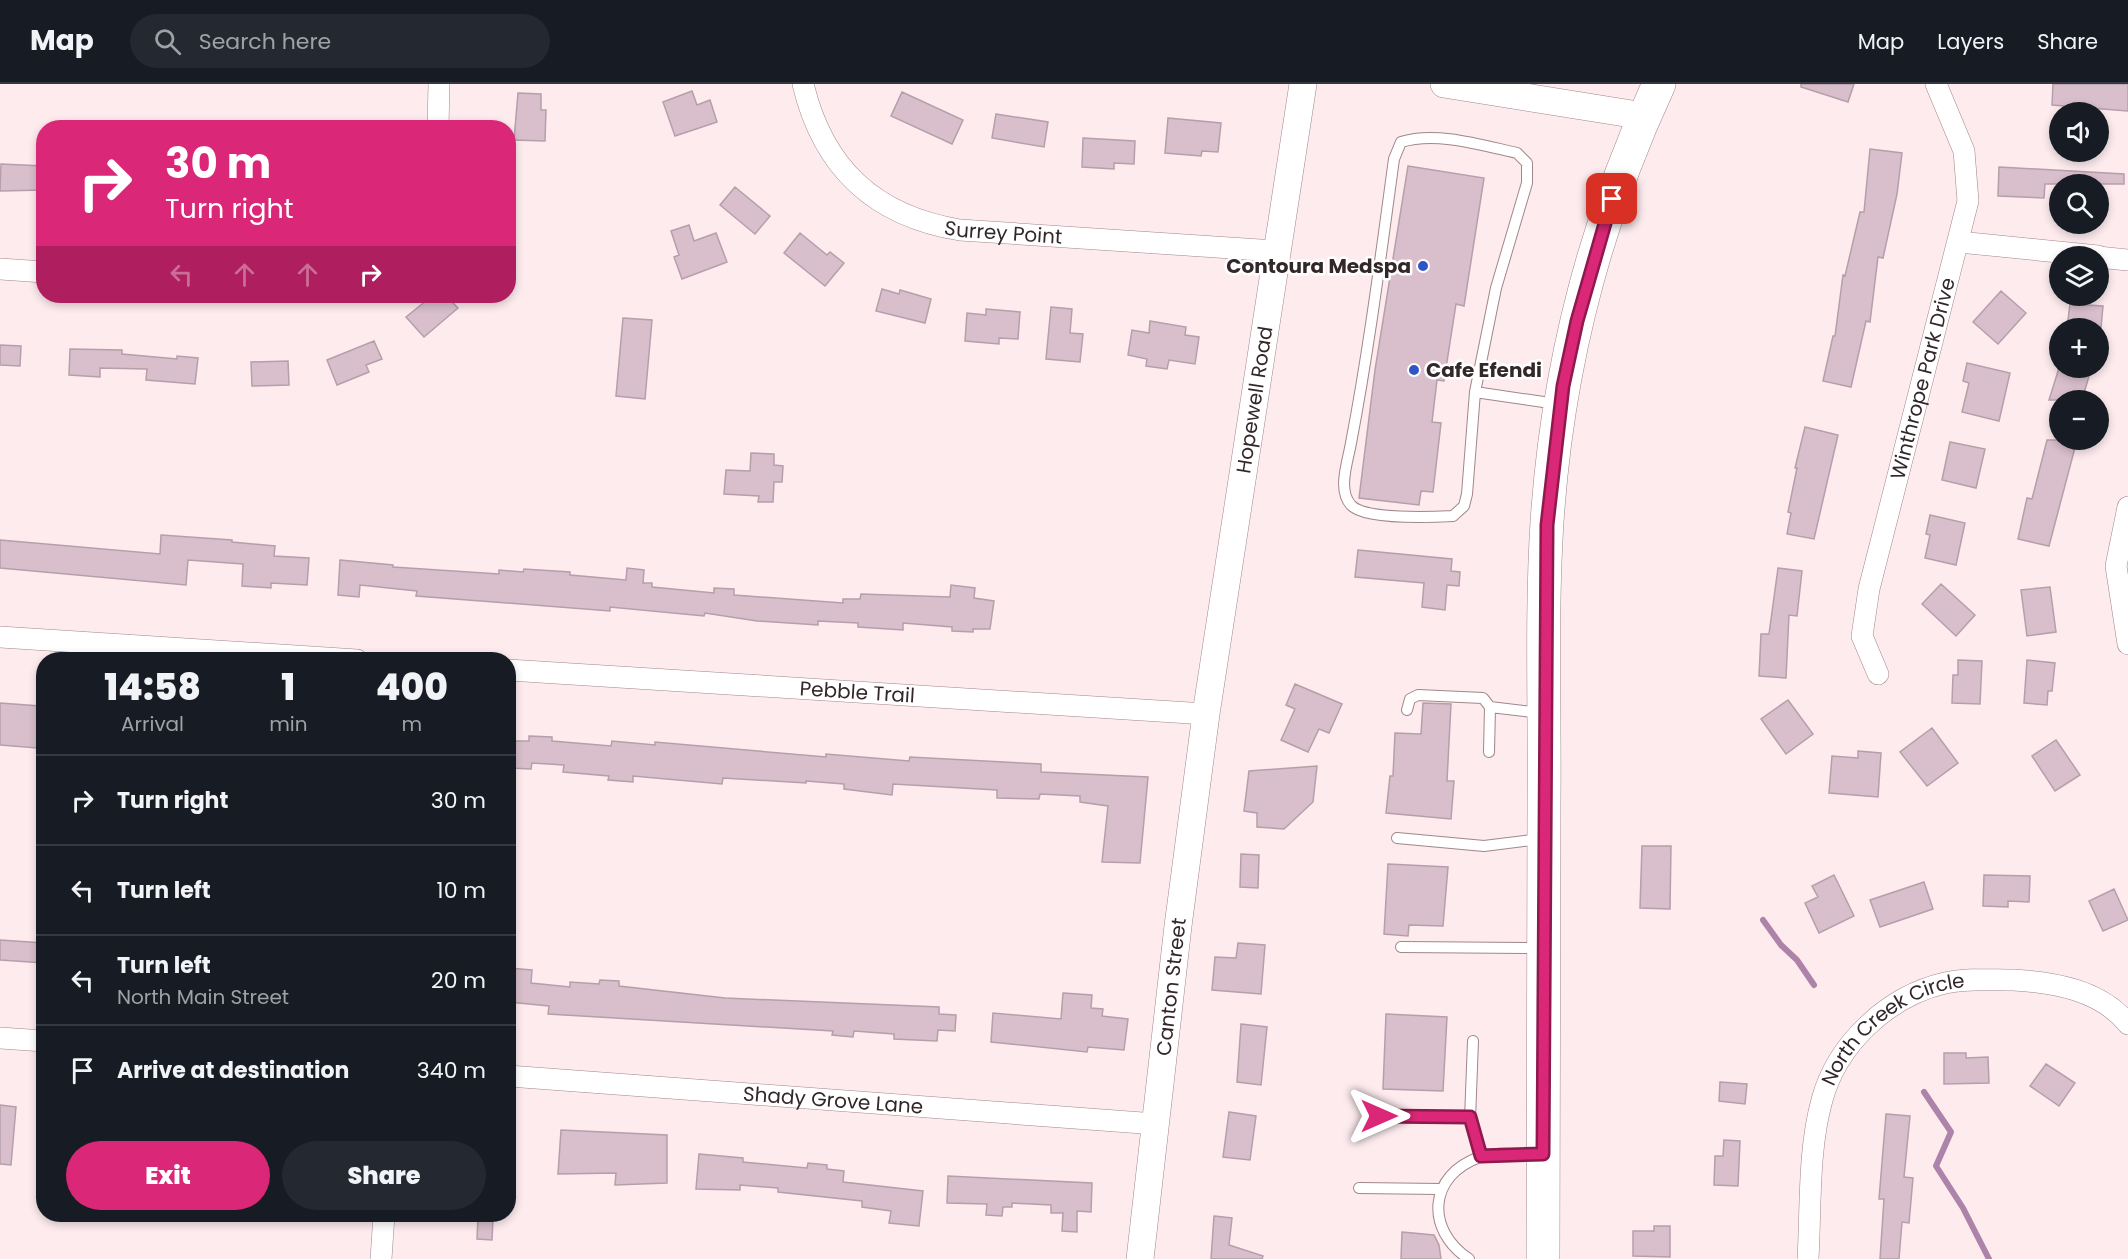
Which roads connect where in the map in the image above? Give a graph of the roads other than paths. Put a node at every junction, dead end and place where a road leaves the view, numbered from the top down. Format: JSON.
{"nodes":[{"id":1,"x":439,"y":84,"type":"edge"},
{"id":2,"x":803,"y":84,"type":"edge"},
{"id":3,"x":1303,"y":84,"type":"edge"},
{"id":4,"x":1444,"y":84,"type":"edge"},
{"id":5,"x":1659,"y":84,"type":"edge"},
{"id":6,"x":1936,"y":84,"type":"edge"},
{"id":7,"x":1644,"y":116,"type":"junction"},
{"id":8,"x":438,"y":120,"type":"edge"},
{"id":9,"x":1959,"y":242,"type":"junction"},
{"id":10,"x":1277,"y":251,"type":"junction"},
{"id":11,"x":2049,"y":251,"type":"edge"},
{"id":12,"x":2109,"y":257,"type":"edge"},
{"id":13,"x":2128,"y":260,"type":"edge"},
{"id":14,"x":0,"y":269,"type":"edge"},
{"id":15,"x":36,"y":271,"type":"edge"},
{"id":16,"x":1475,"y":392,"type":"junction"},
{"id":17,"x":1561,"y":405,"type":"junction"},
{"id":18,"x":2128,"y":507,"type":"edge"},
{"id":19,"x":0,"y":637,"type":"edge"},
{"id":20,"x":2128,"y":644,"type":"edge"},
{"id":21,"x":233,"y":652,"type":"edge"},
{"id":22,"x":516,"y":671,"type":"edge"},
{"id":23,"x":1878,"y":674,"type":"dead end"},
{"id":24,"x":1490,"y":707,"type":"junction"},
{"id":25,"x":1407,"y":710,"type":"dead end"},
{"id":26,"x":1545,"y":713,"type":"junction"},
{"id":27,"x":1206,"y":714,"type":"junction"},
{"id":28,"x":1489,"y":752,"type":"dead end"},
{"id":29,"x":1397,"y":837,"type":"dead end"},
{"id":30,"x":1544,"y":838,"type":"junction"},
{"id":31,"x":1401,"y":947,"type":"dead end"},
{"id":32,"x":1544,"y":948,"type":"junction"},
{"id":33,"x":2128,"y":1024,"type":"edge"},
{"id":34,"x":0,"y":1038,"type":"edge"},
{"id":35,"x":36,"y":1040,"type":"edge"},
{"id":36,"x":1473,"y":1041,"type":"dead end"},
{"id":37,"x":516,"y":1077,"type":"edge"},
{"id":38,"x":1379,"y":1116,"type":"dead end"},
{"id":39,"x":1470,"y":1117,"type":"junction"},
{"id":40,"x":1156,"y":1124,"type":"junction"},
{"id":41,"x":1543,"y":1154,"type":"junction"},
{"id":42,"x":1481,"y":1156,"type":"junction"},
{"id":43,"x":1359,"y":1188,"type":"dead end"},
{"id":44,"x":1440,"y":1189,"type":"junction"},
{"id":45,"x":384,"y":1222,"type":"edge"},
{"id":46,"x":381,"y":1259,"type":"edge"},
{"id":47,"x":1140,"y":1259,"type":"edge"},
{"id":48,"x":1469,"y":1259,"type":"edge"},
{"id":49,"x":1543,"y":1259,"type":"edge"},
{"id":50,"x":1808,"y":1259,"type":"edge"}],
"edges":[{"from":1,"to":8,"type":"street"},
{"from":2,"to":10,"type":"street","name":"Surrey Point"},
{"from":3,"to":10,"type":"street","name":"Hopewell Road"},
{"from":4,"to":7,"type":"street"},
{"from":5,"to":7,"type":"main road"},
{"from":6,"to":9,"type":"street","name":"Winthrope Park Drive"},
{"from":7,"to":17,"type":"main road"},
{"from":9,"to":11,"type":"street"},
{"from":9,"to":23,"type":"street","name":"Winthrope Park Drive"},
{"from":10,"to":27,"type":"street","name":"Hopewell Road"},
{"from":12,"to":13,"type":"street"},
{"from":14,"to":15,"type":"street"},
{"from":16,"to":16,"type":"lane"},
{"from":16,"to":17,"type":"lane"},
{"from":17,"to":26,"type":"main road"},
{"from":18,"to":20,"type":"street"},
{"from":19,"to":21,"type":"street"},
{"from":22,"to":27,"type":"street","name":"Pebble Trail"},
{"from":24,"to":25,"type":"lane"},
{"from":24,"to":26,"type":"lane"},
{"from":24,"to":28,"type":"lane"},
{"from":26,"to":30,"type":"main road"},
{"from":27,"to":40,"type":"street","name":"Canton Street"},
{"from":29,"to":30,"type":"lane"},
{"from":30,"to":32,"type":"main road"},
{"from":31,"to":32,"type":"lane"},
{"from":32,"to":41,"type":"main road"},
{"from":33,"to":50,"type":"street","name":"North Creek Circle"},
{"from":34,"to":35,"type":"street"},
{"from":36,"to":39,"type":"lane"},
{"from":37,"to":40,"type":"street","name":"Shady Grove Lane"},
{"from":38,"to":39,"type":"lane"},
{"from":39,"to":42,"type":"lane"},
{"from":40,"to":47,"type":"street","name":"Canton Street"},
{"from":41,"to":42,"type":"lane"},
{"from":41,"to":49,"type":"main road"},
{"from":42,"to":44,"type":"lane"},
{"from":43,"to":44,"type":"lane"},
{"from":44,"to":48,"type":"lane"},
{"from":45,"to":46,"type":"street"}]}
